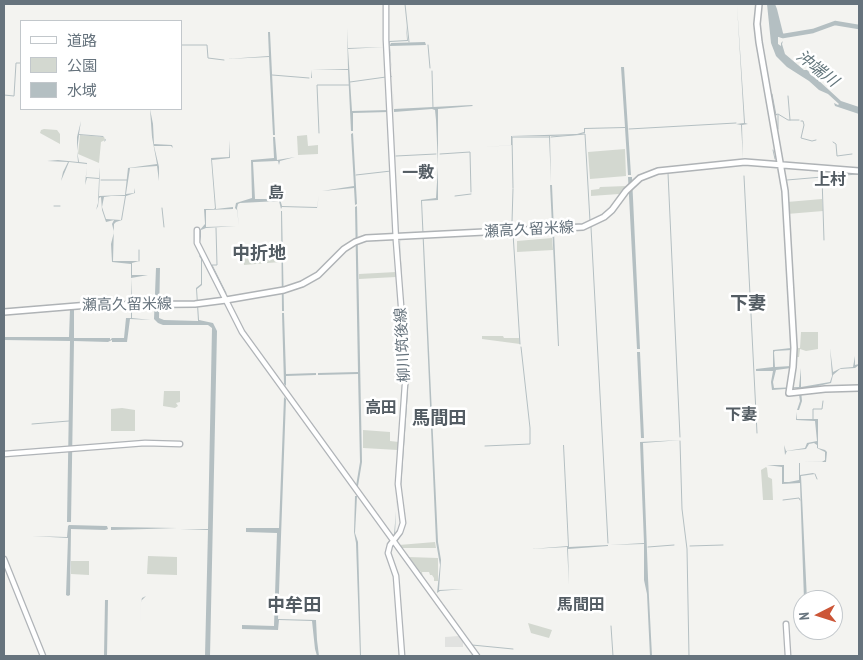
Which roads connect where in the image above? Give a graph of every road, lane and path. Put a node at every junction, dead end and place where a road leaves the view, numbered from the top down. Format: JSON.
{"nodes":[{"id":1,"x":386,"y":4,"type":"edge"},
{"id":2,"x":758,"y":4,"type":"edge"},
{"id":3,"x":780,"y":164,"type":"junction"},
{"id":4,"x":859,"y":171,"type":"edge"},
{"id":5,"x":197,"y":230,"type":"dead end"},
{"id":6,"x":399,"y":236,"type":"junction"},
{"id":7,"x":226,"y":300,"type":"junction"},
{"id":8,"x":4,"y":312,"type":"edge"},
{"id":9,"x":859,"y":388,"type":"edge"},
{"id":10,"x":180,"y":444,"type":"dead end"},
{"id":11,"x":4,"y":454,"type":"edge"},
{"id":12,"x":393,"y":542,"type":"junction"},
{"id":13,"x":4,"y":559,"type":"edge"},
{"id":14,"x":786,"y":624,"type":"dead end"},
{"id":15,"x":43,"y":656,"type":"edge"},
{"id":16,"x":402,"y":656,"type":"edge"},
{"id":17,"x":477,"y":656,"type":"edge"},
{"id":18,"x":788,"y":656,"type":"edge"}],
"edges":[{"from":1,"to":6,"type":"main road","name":"柳川筑後線"},
{"from":2,"to":3,"type":"main road"},
{"from":3,"to":4,"type":"main road","name":"瀬高久留米線"},
{"from":3,"to":6,"type":"main road","name":"瀬高久留米線"},
{"from":3,"to":9,"type":"main road"},
{"from":5,"to":7,"type":"main road"},
{"from":6,"to":7,"type":"main road","name":"瀬高久留米線"},
{"from":6,"to":12,"type":"main road","name":"柳川筑後線"},
{"from":7,"to":8,"type":"main road","name":"瀬高久留米線"},
{"from":7,"to":12,"type":"main road"},
{"from":10,"to":11,"type":"main road"},
{"from":12,"to":16,"type":"main road","name":"柳川筑後線"},
{"from":12,"to":17,"type":"main road"},
{"from":13,"to":15,"type":"main road"},
{"from":14,"to":18,"type":"main road"}]}
